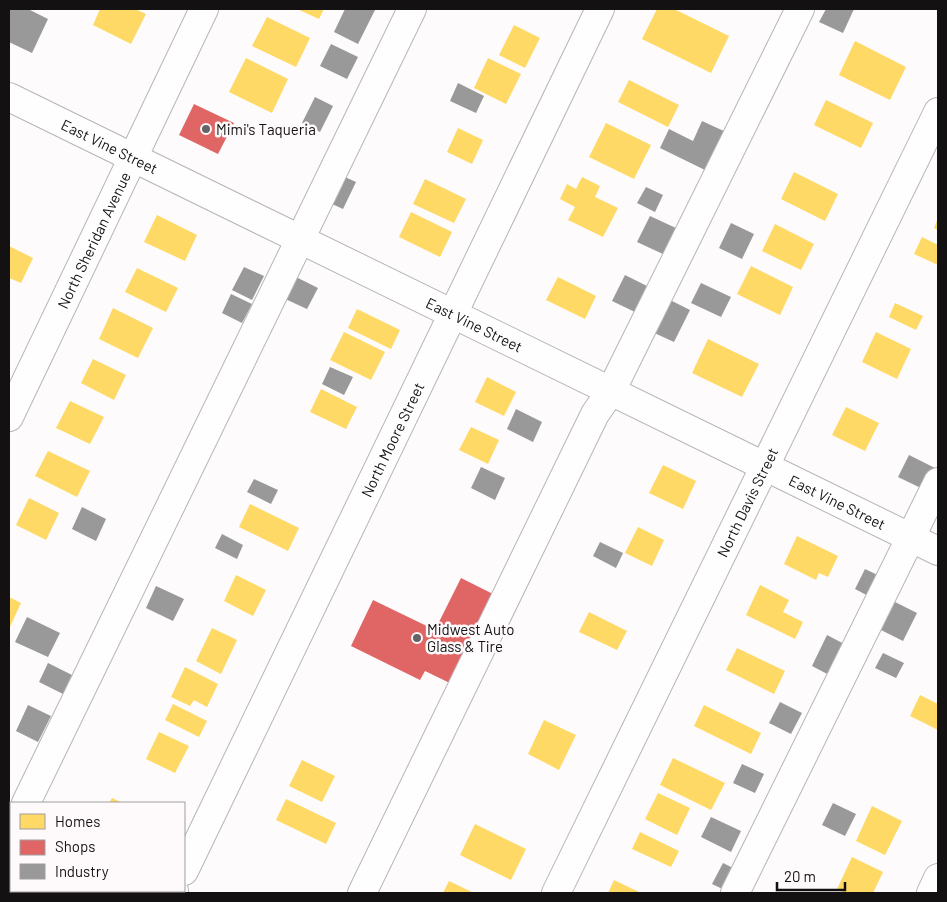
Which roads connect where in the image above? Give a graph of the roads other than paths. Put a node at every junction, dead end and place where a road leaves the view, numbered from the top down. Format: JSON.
{"nodes":[{"id":1,"x":204,"y":9,"type":"edge"},
{"id":2,"x":412,"y":9,"type":"edge"},
{"id":3,"x":600,"y":9,"type":"edge"},
{"id":4,"x":800,"y":9,"type":"edge"},
{"id":5,"x":9,"y":97,"type":"edge"},
{"id":6,"x":938,"y":112,"type":"edge"},
{"id":7,"x":132,"y":157,"type":"junction"},
{"id":8,"x":300,"y":239,"type":"junction"},
{"id":9,"x":453,"y":314,"type":"junction"},
{"id":10,"x":611,"y":391,"type":"junction"},
{"id":11,"x":9,"y":417,"type":"edge"},
{"id":12,"x":766,"y":467,"type":"junction"},
{"id":13,"x":938,"y":482,"type":"edge"},
{"id":14,"x":911,"y":538,"type":"junction"},
{"id":15,"x":938,"y":551,"type":"edge"},
{"id":16,"x":26,"y":802,"type":"edge"},
{"id":17,"x":185,"y":869,"type":"edge"},
{"id":18,"x":938,"y":878,"type":"edge"},
{"id":19,"x":362,"y":893,"type":"edge"},
{"id":20,"x":556,"y":893,"type":"edge"},
{"id":21,"x":735,"y":893,"type":"edge"},
{"id":22,"x":931,"y":893,"type":"edge"}],
"edges":[{"from":1,"to":7,"type":"street","name":"North Sheridan Avenue"},
{"from":2,"to":8,"type":"street"},
{"from":3,"to":9,"type":"street","name":"North Moore Street"},
{"from":4,"to":10,"type":"street"},
{"from":5,"to":7,"type":"street","name":"East Vine Street"},
{"from":6,"to":12,"type":"street","name":"North Davis Street"},
{"from":7,"to":8,"type":"street","name":"East Vine Street"},
{"from":7,"to":11,"type":"street","name":"North Sheridan Avenue"},
{"from":8,"to":9,"type":"street","name":"East Vine Street"},
{"from":8,"to":16,"type":"street"},
{"from":9,"to":10,"type":"street","name":"East Vine Street"},
{"from":9,"to":17,"type":"street","name":"North Moore Street"},
{"from":10,"to":12,"type":"street","name":"East Vine Street"},
{"from":10,"to":19,"type":"street"},
{"from":12,"to":14,"type":"street","name":"East Vine Street"},
{"from":12,"to":20,"type":"street","name":"North Davis Street"},
{"from":13,"to":14,"type":"street"},
{"from":14,"to":15,"type":"street","name":"East Vine Street"},
{"from":14,"to":21,"type":"street"},
{"from":18,"to":22,"type":"street"}]}
